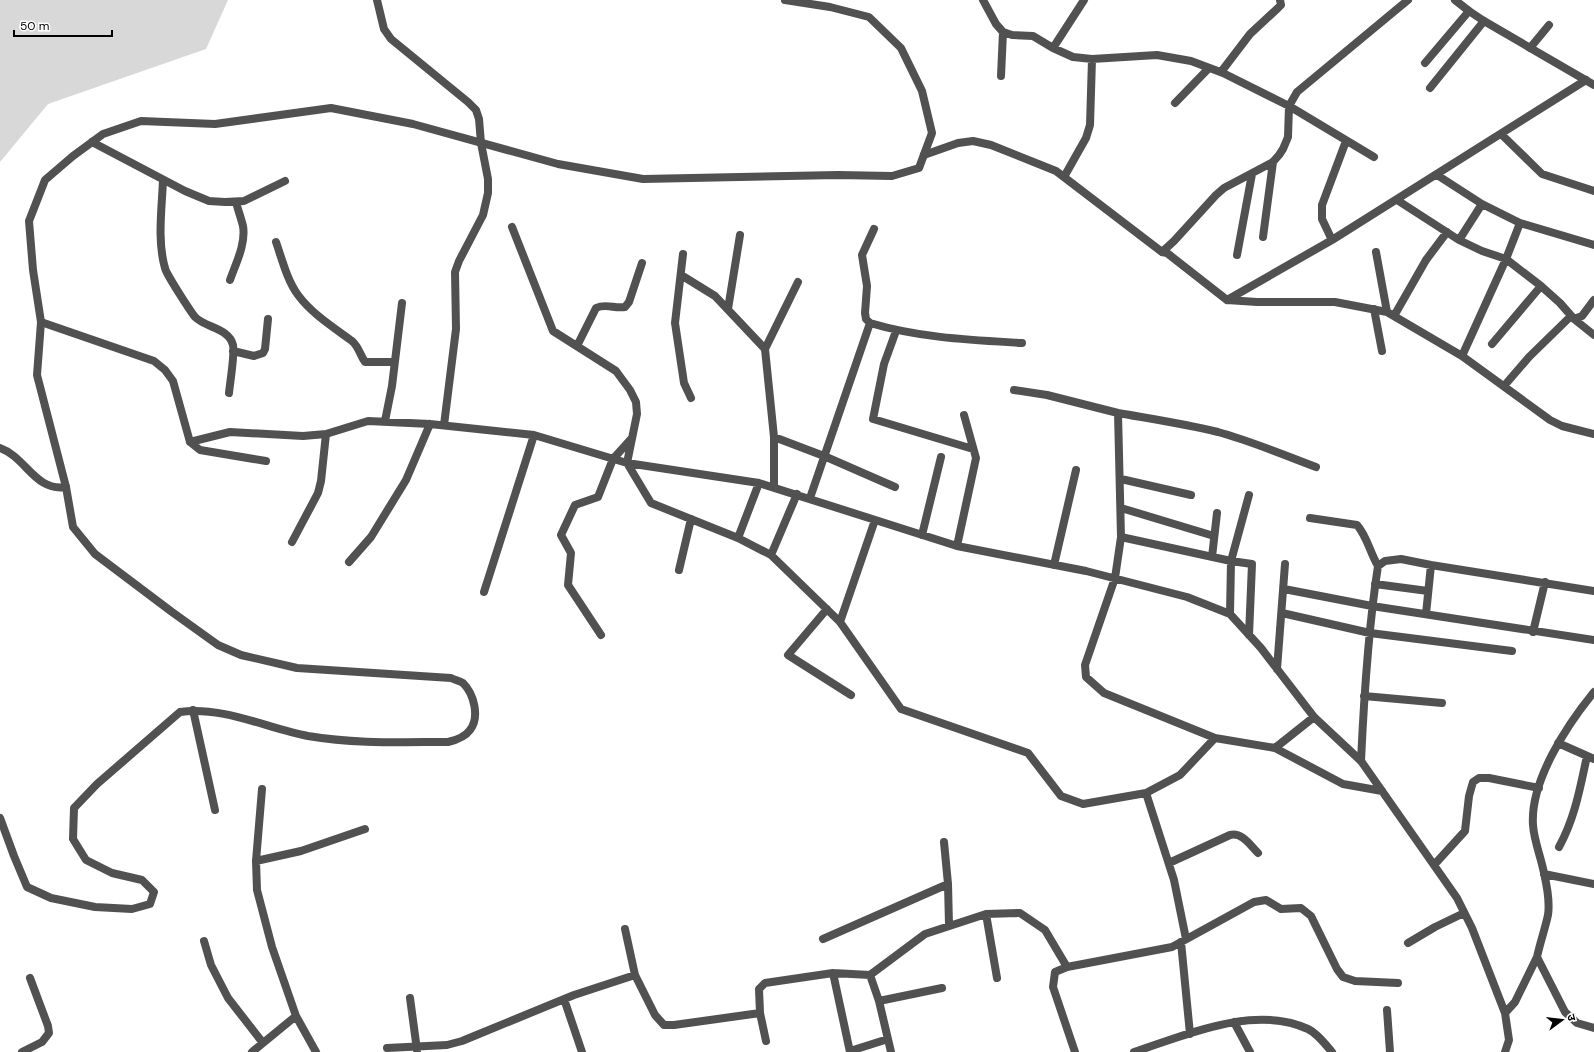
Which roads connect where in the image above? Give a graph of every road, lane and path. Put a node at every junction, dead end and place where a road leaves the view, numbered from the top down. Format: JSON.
{"nodes":[{"id":1,"x":377,"y":0,"type":"edge"},
{"id":2,"x":785,"y":0,"type":"edge"},
{"id":3,"x":983,"y":0,"type":"edge"},
{"id":4,"x":1084,"y":0,"type":"edge"},
{"id":5,"x":1280,"y":0,"type":"edge"},
{"id":6,"x":1408,"y":0,"type":"edge"},
{"id":7,"x":1455,"y":0,"type":"edge"},
{"id":8,"x":1469,"y":11,"type":"junction"},
{"id":9,"x":1484,"y":21,"type":"junction"},
{"id":10,"x":1549,"y":25,"type":"dead end"},
{"id":11,"x":1003,"y":32,"type":"junction"},
{"id":12,"x":1053,"y":48,"type":"junction"},
{"id":13,"x":1530,"y":48,"type":"junction"},
{"id":14,"x":1092,"y":59,"type":"junction"},
{"id":15,"x":1424,"y":63,"type":"dead end"},
{"id":16,"x":1209,"y":68,"type":"junction"},
{"id":17,"x":1221,"y":72,"type":"junction"},
{"id":18,"x":1001,"y":76,"type":"dead end"},
{"id":19,"x":1586,"y":80,"type":"junction"},
{"id":20,"x":1594,"y":85,"type":"edge"},
{"id":21,"x":1430,"y":88,"type":"dead end"},
{"id":22,"x":1175,"y":102,"type":"dead end"},
{"id":23,"x":1289,"y":106,"type":"junction"},
{"id":24,"x":1501,"y":134,"type":"junction"},
{"id":25,"x":1346,"y":141,"type":"junction"},
{"id":26,"x":92,"y":142,"type":"junction"},
{"id":27,"x":481,"y":143,"type":"junction"},
{"id":28,"x":924,"y":155,"type":"junction"},
{"id":29,"x":1374,"y":157,"type":"dead end"},
{"id":30,"x":1273,"y":162,"type":"junction"},
{"id":31,"x":1252,"y":174,"type":"junction"},
{"id":32,"x":1437,"y":174,"type":"junction"},
{"id":33,"x":1064,"y":177,"type":"junction"},
{"id":34,"x":163,"y":180,"type":"junction"},
{"id":35,"x":285,"y":181,"type":"dead end"},
{"id":36,"x":1594,"y":191,"type":"edge"},
{"id":37,"x":1397,"y":200,"type":"junction"},
{"id":38,"x":236,"y":202,"type":"junction"},
{"id":39,"x":1482,"y":204,"type":"junction"},
{"id":40,"x":1520,"y":223,"type":"junction"},
{"id":41,"x":512,"y":227,"type":"dead end"},
{"id":42,"x":874,"y":229,"type":"dead end"},
{"id":43,"x":1447,"y":232,"type":"junction"},
{"id":44,"x":740,"y":235,"type":"dead end"},
{"id":45,"x":1263,"y":237,"type":"dead end"},
{"id":46,"x":1332,"y":240,"type":"junction"},
{"id":47,"x":1459,"y":240,"type":"junction"},
{"id":48,"x":276,"y":242,"type":"dead end"},
{"id":49,"x":1594,"y":245,"type":"edge"},
{"id":50,"x":1162,"y":252,"type":"junction"},
{"id":51,"x":1376,"y":252,"type":"dead end"},
{"id":52,"x":684,"y":254,"type":"dead end"},
{"id":53,"x":1237,"y":255,"type":"dead end"},
{"id":54,"x":1506,"y":259,"type":"junction"},
{"id":55,"x":642,"y":263,"type":"dead end"},
{"id":56,"x":681,"y":275,"type":"junction"},
{"id":57,"x":230,"y":280,"type":"dead end"},
{"id":58,"x":798,"y":282,"type":"dead end"},
{"id":59,"x":1541,"y":286,"type":"junction"},
{"id":60,"x":1227,"y":300,"type":"junction"},
{"id":61,"x":1594,"y":300,"type":"edge"},
{"id":62,"x":402,"y":303,"type":"dead end"},
{"id":63,"x":728,"y":309,"type":"junction"},
{"id":64,"x":1374,"y":309,"type":"junction"},
{"id":65,"x":1390,"y":314,"type":"junction"},
{"id":66,"x":1572,"y":318,"type":"junction"},
{"id":67,"x":268,"y":319,"type":"dead end"},
{"id":68,"x":42,"y":322,"type":"junction"},
{"id":69,"x":870,"y":323,"type":"junction"},
{"id":70,"x":896,"y":331,"type":"junction"},
{"id":71,"x":1594,"y":335,"type":"edge"},
{"id":72,"x":1022,"y":343,"type":"dead end"},
{"id":73,"x":1492,"y":344,"type":"dead end"},
{"id":74,"x":577,"y":346,"type":"junction"},
{"id":75,"x":765,"y":349,"type":"junction"},
{"id":76,"x":233,"y":351,"type":"junction"},
{"id":77,"x":1382,"y":352,"type":"dead end"},
{"id":78,"x":1462,"y":356,"type":"junction"},
{"id":79,"x":394,"y":362,"type":"junction"},
{"id":80,"x":1504,"y":386,"type":"junction"},
{"id":81,"x":1014,"y":390,"type":"dead end"},
{"id":82,"x":229,"y":393,"type":"dead end"},
{"id":83,"x":691,"y":398,"type":"dead end"},
{"id":84,"x":1118,"y":414,"type":"junction"},
{"id":85,"x":964,"y":416,"type":"dead end"},
{"id":86,"x":385,"y":421,"type":"junction"},
{"id":87,"x":430,"y":424,"type":"junction"},
{"id":88,"x":444,"y":425,"type":"junction"},
{"id":89,"x":1593,"y":432,"type":"edge"},
{"id":90,"x":326,"y":434,"type":"junction"},
{"id":91,"x":534,"y":435,"type":"junction"},
{"id":92,"x":774,"y":437,"type":"junction"},
{"id":93,"x":632,"y":438,"type":"junction"},
{"id":94,"x":190,"y":442,"type":"junction"},
{"id":95,"x":0,"y":448,"type":"edge"},
{"id":96,"x":973,"y":449,"type":"junction"},
{"id":97,"x":824,"y":456,"type":"junction"},
{"id":98,"x":942,"y":457,"type":"dead end"},
{"id":99,"x":613,"y":459,"type":"junction"},
{"id":100,"x":266,"y":461,"type":"dead end"},
{"id":101,"x":627,"y":464,"type":"junction"},
{"id":102,"x":1316,"y":467,"type":"dead end"},
{"id":103,"x":1076,"y":470,"type":"dead end"},
{"id":104,"x":1120,"y":479,"type":"junction"},
{"id":105,"x":759,"y":483,"type":"junction"},
{"id":106,"x":66,"y":487,"type":"junction"},
{"id":107,"x":774,"y":487,"type":"junction"},
{"id":108,"x":894,"y":487,"type":"dead end"},
{"id":109,"x":797,"y":494,"type":"junction"},
{"id":110,"x":1191,"y":495,"type":"dead end"},
{"id":111,"x":1248,"y":495,"type":"dead end"},
{"id":112,"x":810,"y":498,"type":"junction"},
{"id":113,"x":1121,"y":508,"type":"junction"},
{"id":114,"x":1217,"y":513,"type":"dead end"},
{"id":115,"x":1310,"y":518,"type":"dead end"},
{"id":116,"x":691,"y":519,"type":"junction"},
{"id":117,"x":875,"y":520,"type":"junction"},
{"id":118,"x":922,"y":535,"type":"junction"},
{"id":119,"x":1121,"y":536,"type":"junction"},
{"id":120,"x":1214,"y":536,"type":"junction"},
{"id":121,"x":738,"y":538,"type":"junction"},
{"id":122,"x":292,"y":542,"type":"dead end"},
{"id":123,"x":957,"y":546,"type":"junction"},
{"id":124,"x":771,"y":555,"type":"junction"},
{"id":125,"x":1212,"y":557,"type":"junction"},
{"id":126,"x":1231,"y":561,"type":"junction"},
{"id":127,"x":349,"y":562,"type":"dead end"},
{"id":128,"x":1285,"y":564,"type":"dead end"},
{"id":129,"x":1054,"y":565,"type":"junction"},
{"id":130,"x":1431,"y":565,"type":"junction"},
{"id":131,"x":1378,"y":566,"type":"junction"},
{"id":132,"x":679,"y":570,"type":"dead end"},
{"id":133,"x":1115,"y":578,"type":"junction"},
{"id":134,"x":1545,"y":582,"type":"junction"},
{"id":135,"x":1375,"y":584,"type":"junction"},
{"id":136,"x":1284,"y":589,"type":"junction"},
{"id":137,"x":1428,"y":591,"type":"junction"},
{"id":138,"x":1594,"y":591,"type":"edge"},
{"id":139,"x":484,"y":592,"type":"dead end"},
{"id":140,"x":1372,"y":606,"type":"junction"},
{"id":141,"x":827,"y":609,"type":"junction"},
{"id":142,"x":1282,"y":613,"type":"junction"},
{"id":143,"x":1230,"y":614,"type":"junction"},
{"id":144,"x":1426,"y":614,"type":"junction"},
{"id":145,"x":840,"y":622,"type":"junction"},
{"id":146,"x":1534,"y":632,"type":"junction"},
{"id":147,"x":1370,"y":633,"type":"junction"},
{"id":148,"x":601,"y":635,"type":"dead end"},
{"id":149,"x":1249,"y":635,"type":"junction"},
{"id":150,"x":1594,"y":640,"type":"edge"},
{"id":151,"x":1512,"y":650,"type":"dead end"},
{"id":152,"x":1277,"y":669,"type":"junction"},
{"id":153,"x":1594,"y":692,"type":"edge"},
{"id":154,"x":850,"y":696,"type":"dead end"},
{"id":155,"x":1364,"y":696,"type":"junction"},
{"id":156,"x":1442,"y":703,"type":"dead end"},
{"id":157,"x":193,"y":710,"type":"junction"},
{"id":158,"x":1314,"y":717,"type":"junction"},
{"id":159,"x":1215,"y":738,"type":"junction"},
{"id":160,"x":1558,"y":743,"type":"junction"},
{"id":161,"x":1275,"y":748,"type":"junction"},
{"id":162,"x":1590,"y":757,"type":"edge"},
{"id":163,"x":1361,"y":761,"type":"junction"},
{"id":164,"x":1539,"y":788,"type":"junction"},
{"id":165,"x":262,"y":789,"type":"dead end"},
{"id":166,"x":1382,"y":791,"type":"junction"},
{"id":167,"x":1146,"y":794,"type":"junction"},
{"id":168,"x":215,"y":810,"type":"dead end"},
{"id":169,"x":0,"y":818,"type":"edge"},
{"id":170,"x":365,"y":829,"type":"dead end"},
{"id":171,"x":944,"y":842,"type":"dead end"},
{"id":172,"x":1559,"y":847,"type":"dead end"},
{"id":173,"x":1258,"y":854,"type":"dead end"},
{"id":174,"x":256,"y":861,"type":"junction"},
{"id":175,"x":1169,"y":863,"type":"junction"},
{"id":176,"x":1434,"y":865,"type":"junction"},
{"id":177,"x":1544,"y":874,"type":"junction"},
{"id":178,"x":948,"y":884,"type":"junction"},
{"id":179,"x":1594,"y":884,"type":"edge"},
{"id":180,"x":1464,"y":913,"type":"junction"},
{"id":181,"x":986,"y":914,"type":"junction"},
{"id":182,"x":949,"y":925,"type":"junction"},
{"id":183,"x":625,"y":929,"type":"dead end"},
{"id":184,"x":823,"y":939,"type":"dead end"},
{"id":185,"x":204,"y":941,"type":"dead end"},
{"id":186,"x":1183,"y":941,"type":"junction"},
{"id":187,"x":1408,"y":944,"type":"dead end"},
{"id":188,"x":1537,"y":957,"type":"junction"},
{"id":189,"x":1067,"y":967,"type":"junction"},
{"id":190,"x":833,"y":973,"type":"junction"},
{"id":191,"x":635,"y":975,"type":"junction"},
{"id":192,"x":870,"y":975,"type":"junction"},
{"id":193,"x":30,"y":978,"type":"dead end"},
{"id":194,"x":997,"y":978,"type":"dead end"},
{"id":195,"x":1398,"y":983,"type":"dead end"},
{"id":196,"x":942,"y":988,"type":"dead end"},
{"id":197,"x":410,"y":998,"type":"dead end"},
{"id":198,"x":564,"y":999,"type":"junction"},
{"id":199,"x":879,"y":1000,"type":"junction"},
{"id":200,"x":1387,"y":1010,"type":"dead end"},
{"id":201,"x":760,"y":1013,"type":"junction"},
{"id":202,"x":1505,"y":1013,"type":"junction"},
{"id":203,"x":296,"y":1016,"type":"junction"},
{"id":204,"x":1234,"y":1022,"type":"junction"},
{"id":205,"x":1594,"y":1028,"type":"edge"},
{"id":206,"x":1190,"y":1034,"type":"junction"},
{"id":207,"x":888,"y":1039,"type":"junction"},
{"id":208,"x":766,"y":1041,"type":"dead end"},
{"id":209,"x":262,"y":1043,"type":"junction"},
{"id":210,"x":387,"y":1048,"type":"dead end"},
{"id":211,"x":447,"y":1048,"type":"edge"},
{"id":212,"x":417,"y":1049,"type":"edge"},
{"id":213,"x":850,"y":1051,"type":"edge"},
{"id":214,"x":22,"y":1052,"type":"edge"},
{"id":215,"x":252,"y":1052,"type":"edge"},
{"id":216,"x":316,"y":1052,"type":"edge"},
{"id":217,"x":582,"y":1052,"type":"edge"},
{"id":218,"x":892,"y":1052,"type":"edge"},
{"id":219,"x":1075,"y":1052,"type":"edge"},
{"id":220,"x":1134,"y":1052,"type":"edge"},
{"id":221,"x":1250,"y":1052,"type":"edge"},
{"id":222,"x":1332,"y":1052,"type":"edge"},
{"id":223,"x":1390,"y":1052,"type":"edge"},
{"id":224,"x":1505,"y":1052,"type":"edge"}],
"edges":[{"from":1,"to":27,"type":"street"},
{"from":2,"to":28,"type":"street"},
{"from":3,"to":11,"type":"street"},
{"from":4,"to":12,"type":"street"},
{"from":5,"to":17,"type":"street"},
{"from":6,"to":23,"type":"street"},
{"from":7,"to":8,"type":"street"},
{"from":8,"to":9,"type":"street"},
{"from":8,"to":15,"type":"street"},
{"from":9,"to":13,"type":"street"},
{"from":9,"to":21,"type":"street"},
{"from":10,"to":13,"type":"street"},
{"from":11,"to":12,"type":"street"},
{"from":11,"to":18,"type":"street"},
{"from":12,"to":14,"type":"street"},
{"from":13,"to":19,"type":"street"},
{"from":14,"to":16,"type":"street"},
{"from":14,"to":33,"type":"street"},
{"from":16,"to":17,"type":"street"},
{"from":16,"to":22,"type":"street"},
{"from":17,"to":23,"type":"street"},
{"from":19,"to":20,"type":"street"},
{"from":19,"to":24,"type":"street"},
{"from":23,"to":25,"type":"street"},
{"from":23,"to":30,"type":"street"},
{"from":24,"to":32,"type":"street"},
{"from":24,"to":36,"type":"street"},
{"from":25,"to":29,"type":"street"},
{"from":25,"to":46,"type":"street"},
{"from":26,"to":27,"type":"street"},
{"from":26,"to":34,"type":"street"},
{"from":26,"to":68,"type":"street"},
{"from":27,"to":28,"type":"street"},
{"from":27,"to":88,"type":"street"},
{"from":28,"to":33,"type":"street"},
{"from":30,"to":31,"type":"street"},
{"from":30,"to":45,"type":"street"},
{"from":31,"to":50,"type":"street"},
{"from":31,"to":53,"type":"street"},
{"from":32,"to":37,"type":"street"},
{"from":32,"to":39,"type":"street"},
{"from":33,"to":50,"type":"street"},
{"from":34,"to":38,"type":"street"},
{"from":34,"to":76,"type":"street"},
{"from":35,"to":38,"type":"street"},
{"from":37,"to":43,"type":"street"},
{"from":37,"to":46,"type":"street"},
{"from":38,"to":57,"type":"street"},
{"from":39,"to":40,"type":"street"},
{"from":39,"to":47,"type":"street"},
{"from":40,"to":49,"type":"street"},
{"from":40,"to":54,"type":"street"},
{"from":41,"to":74,"type":"street"},
{"from":42,"to":69,"type":"street"},
{"from":43,"to":47,"type":"street"},
{"from":43,"to":65,"type":"street"},
{"from":44,"to":63,"type":"street"},
{"from":46,"to":60,"type":"street"},
{"from":47,"to":54,"type":"street"},
{"from":48,"to":79,"type":"street"},
{"from":50,"to":60,"type":"street"},
{"from":51,"to":65,"type":"street"},
{"from":52,"to":56,"type":"street"},
{"from":54,"to":59,"type":"street"},
{"from":54,"to":78,"type":"street"},
{"from":55,"to":74,"type":"street"},
{"from":56,"to":63,"type":"street"},
{"from":56,"to":83,"type":"street"},
{"from":58,"to":75,"type":"street"},
{"from":59,"to":66,"type":"street"},
{"from":59,"to":73,"type":"street"},
{"from":60,"to":64,"type":"street"},
{"from":61,"to":66,"type":"street"},
{"from":62,"to":79,"type":"street"},
{"from":63,"to":75,"type":"street"},
{"from":64,"to":65,"type":"street"},
{"from":64,"to":77,"type":"street"},
{"from":65,"to":78,"type":"street"},
{"from":66,"to":71,"type":"street"},
{"from":66,"to":80,"type":"street"},
{"from":67,"to":76,"type":"street"},
{"from":68,"to":94,"type":"street"},
{"from":68,"to":106,"type":"street"},
{"from":69,"to":70,"type":"street"},
{"from":69,"to":97,"type":"street"},
{"from":70,"to":72,"type":"street"},
{"from":70,"to":96,"type":"street"},
{"from":74,"to":93,"type":"street"},
{"from":75,"to":92,"type":"street"},
{"from":76,"to":82,"type":"street"},
{"from":78,"to":80,"type":"street"},
{"from":79,"to":86,"type":"street"},
{"from":80,"to":89,"type":"street"},
{"from":81,"to":84,"type":"street"},
{"from":84,"to":102,"type":"street"},
{"from":84,"to":104,"type":"street"},
{"from":85,"to":96,"type":"street"},
{"from":86,"to":87,"type":"street"},
{"from":86,"to":90,"type":"street"},
{"from":87,"to":88,"type":"street"},
{"from":87,"to":127,"type":"street"},
{"from":88,"to":91,"type":"street"},
{"from":90,"to":94,"type":"street"},
{"from":90,"to":122,"type":"street"},
{"from":91,"to":99,"type":"street"},
{"from":91,"to":139,"type":"street"},
{"from":92,"to":97,"type":"street"},
{"from":92,"to":107,"type":"street"},
{"from":93,"to":99,"type":"street"},
{"from":93,"to":101,"type":"street"},
{"from":94,"to":100,"type":"street"},
{"from":95,"to":106,"type":"street"},
{"from":96,"to":123,"type":"street"},
{"from":97,"to":108,"type":"street"},
{"from":97,"to":112,"type":"street"},
{"from":98,"to":118,"type":"street"},
{"from":99,"to":101,"type":"street"},
{"from":99,"to":148,"type":"street"},
{"from":101,"to":105,"type":"street"},
{"from":101,"to":116,"type":"street"},
{"from":103,"to":129,"type":"street"},
{"from":104,"to":110,"type":"street"},
{"from":104,"to":113,"type":"street"},
{"from":105,"to":107,"type":"street"},
{"from":105,"to":121,"type":"street"},
{"from":106,"to":157,"type":"street"},
{"from":107,"to":109,"type":"street"},
{"from":109,"to":112,"type":"street"},
{"from":109,"to":124,"type":"street"},
{"from":111,"to":126,"type":"street"},
{"from":112,"to":117,"type":"street"},
{"from":113,"to":119,"type":"street"},
{"from":113,"to":120,"type":"street"},
{"from":114,"to":120,"type":"street"},
{"from":115,"to":131,"type":"street"},
{"from":116,"to":121,"type":"street"},
{"from":116,"to":132,"type":"street"},
{"from":117,"to":118,"type":"street"},
{"from":117,"to":145,"type":"street"},
{"from":118,"to":123,"type":"street"},
{"from":119,"to":125,"type":"street"},
{"from":119,"to":133,"type":"street"},
{"from":120,"to":125,"type":"street"},
{"from":121,"to":124,"type":"street"},
{"from":123,"to":129,"type":"street"},
{"from":124,"to":141,"type":"street"},
{"from":125,"to":126,"type":"street"},
{"from":126,"to":143,"type":"street"},
{"from":126,"to":149,"type":"street"},
{"from":128,"to":136,"type":"street"},
{"from":129,"to":133,"type":"street"},
{"from":130,"to":131,"type":"street"},
{"from":130,"to":134,"type":"street"},
{"from":130,"to":137,"type":"street"},
{"from":131,"to":135,"type":"street"},
{"from":133,"to":143,"type":"street"},
{"from":133,"to":159,"type":"street"},
{"from":134,"to":138,"type":"street"},
{"from":134,"to":146,"type":"street"},
{"from":135,"to":137,"type":"street"},
{"from":135,"to":140,"type":"street"},
{"from":136,"to":140,"type":"street"},
{"from":136,"to":142,"type":"street"},
{"from":137,"to":144,"type":"street"},
{"from":140,"to":144,"type":"street"},
{"from":140,"to":147,"type":"street"},
{"from":141,"to":145,"type":"street"},
{"from":141,"to":154,"type":"street"},
{"from":142,"to":147,"type":"street"},
{"from":142,"to":152,"type":"street"},
{"from":143,"to":149,"type":"street"},
{"from":144,"to":146,"type":"street"},
{"from":145,"to":167,"type":"street"},
{"from":146,"to":150,"type":"street"},
{"from":147,"to":151,"type":"street"},
{"from":147,"to":155,"type":"street"},
{"from":149,"to":152,"type":"street"},
{"from":152,"to":158,"type":"street"},
{"from":153,"to":160,"type":"street"},
{"from":155,"to":156,"type":"street"},
{"from":155,"to":163,"type":"street"},
{"from":157,"to":168,"type":"street"},
{"from":157,"to":169,"type":"street"},
{"from":158,"to":161,"type":"street"},
{"from":158,"to":163,"type":"street"},
{"from":159,"to":161,"type":"street"},
{"from":159,"to":167,"type":"street"},
{"from":160,"to":162,"type":"street"},
{"from":160,"to":164,"type":"street"},
{"from":161,"to":166,"type":"street"},
{"from":162,"to":172,"type":"street"},
{"from":163,"to":166,"type":"street"},
{"from":164,"to":176,"type":"street"},
{"from":164,"to":177,"type":"street"},
{"from":165,"to":174,"type":"street"},
{"from":166,"to":176,"type":"street"},
{"from":167,"to":175,"type":"street"},
{"from":170,"to":174,"type":"street"},
{"from":171,"to":178,"type":"street"},
{"from":173,"to":175,"type":"street"},
{"from":174,"to":203,"type":"street"},
{"from":175,"to":186,"type":"street"},
{"from":176,"to":180,"type":"street"},
{"from":177,"to":179,"type":"street"},
{"from":177,"to":188,"type":"street"},
{"from":178,"to":182,"type":"street"},
{"from":178,"to":184,"type":"street"},
{"from":180,"to":187,"type":"street"},
{"from":180,"to":202,"type":"street"},
{"from":181,"to":182,"type":"street"},
{"from":181,"to":189,"type":"street"},
{"from":181,"to":194,"type":"street"},
{"from":182,"to":192,"type":"street"},
{"from":183,"to":191,"type":"street"},
{"from":185,"to":209,"type":"street"},
{"from":186,"to":189,"type":"street"},
{"from":186,"to":195,"type":"street"},
{"from":186,"to":206,"type":"street"},
{"from":188,"to":202,"type":"street"},
{"from":188,"to":205,"type":"street"},
{"from":189,"to":219,"type":"street"},
{"from":190,"to":192,"type":"street"},
{"from":190,"to":201,"type":"street"},
{"from":190,"to":213,"type":"street"},
{"from":191,"to":198,"type":"street"},
{"from":191,"to":201,"type":"street"},
{"from":192,"to":199,"type":"street"},
{"from":193,"to":214,"type":"street"},
{"from":196,"to":199,"type":"street"},
{"from":197,"to":212,"type":"street"},
{"from":198,"to":211,"type":"street"},
{"from":198,"to":217,"type":"street"},
{"from":199,"to":207,"type":"street"},
{"from":200,"to":223,"type":"street"},
{"from":201,"to":208,"type":"street"},
{"from":202,"to":224,"type":"street"},
{"from":203,"to":209,"type":"street"},
{"from":203,"to":216,"type":"street"},
{"from":204,"to":206,"type":"street"},
{"from":204,"to":221,"type":"street"},
{"from":204,"to":222,"type":"street"},
{"from":206,"to":220,"type":"street"},
{"from":207,"to":213,"type":"street"},
{"from":207,"to":218,"type":"street"},
{"from":209,"to":215,"type":"street"},
{"from":210,"to":212,"type":"street"},
{"from":211,"to":212,"type":"street"}]}
